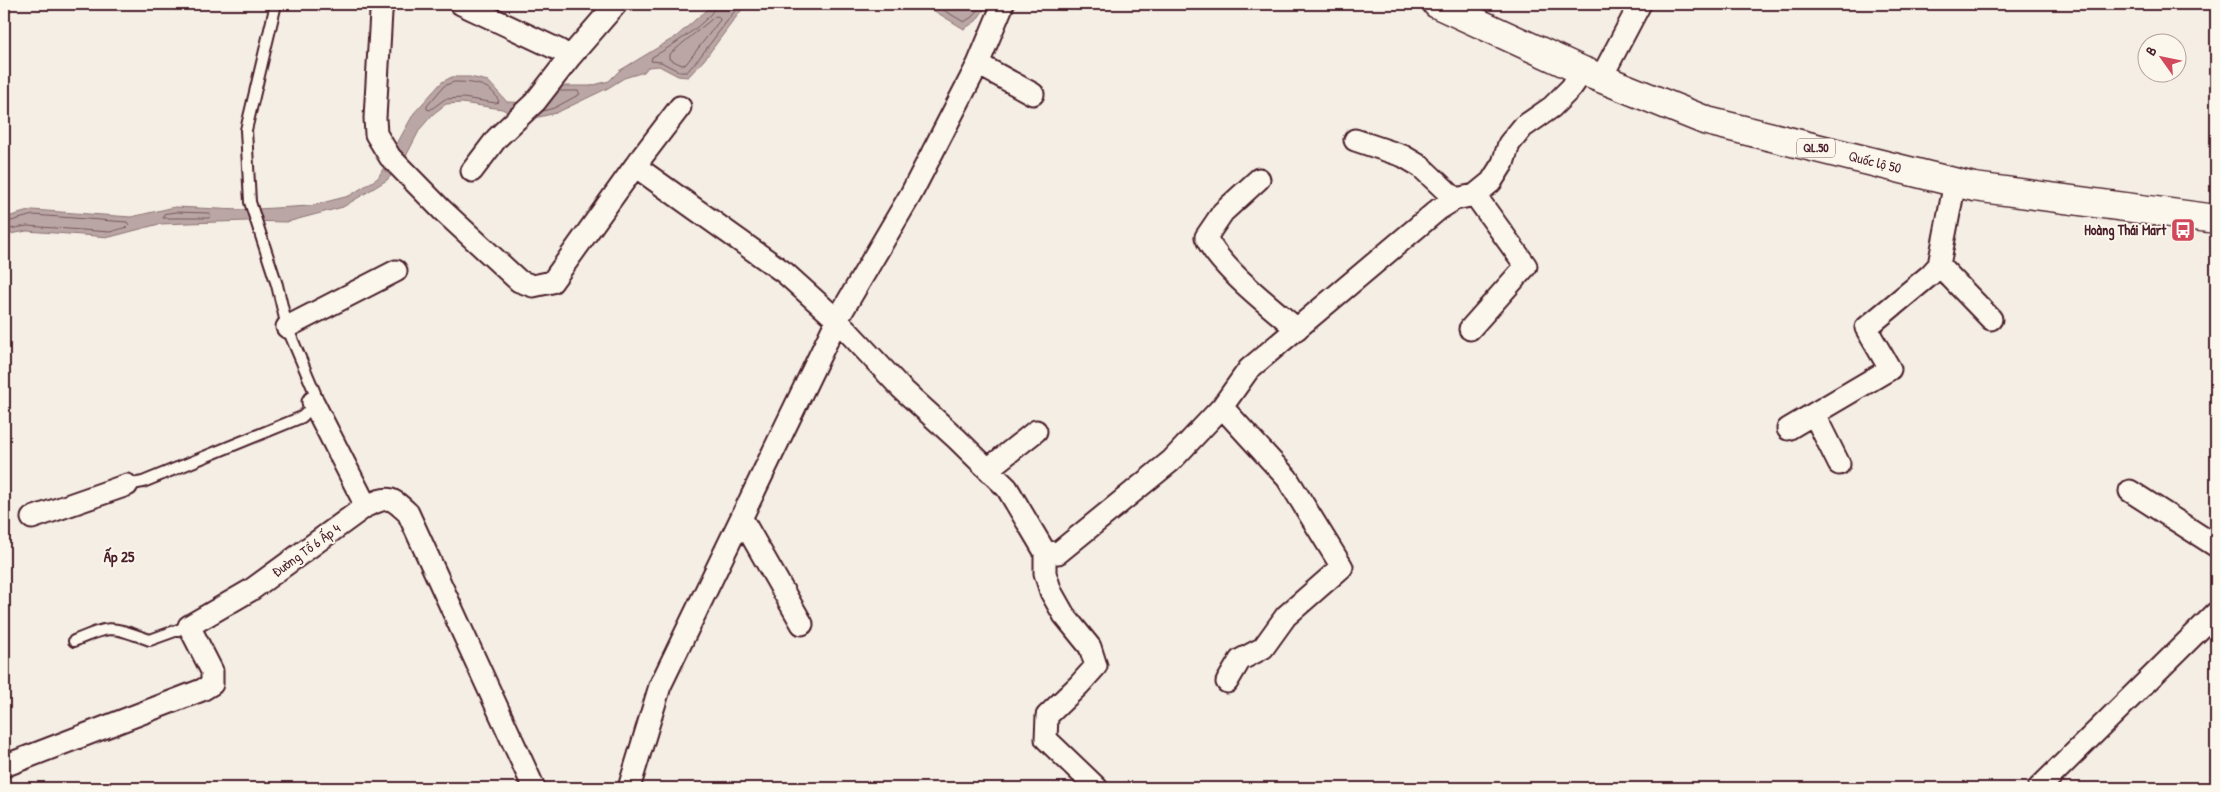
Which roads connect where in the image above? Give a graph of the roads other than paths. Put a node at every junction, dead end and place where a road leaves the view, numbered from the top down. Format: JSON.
{"nodes":[{"id":1,"x":276,"y":4,"type":"edge"},
{"id":2,"x":383,"y":4,"type":"edge"},
{"id":3,"x":461,"y":4,"type":"edge"},
{"id":4,"x":616,"y":4,"type":"edge"},
{"id":5,"x":1003,"y":4,"type":"edge"},
{"id":6,"x":1437,"y":4,"type":"edge"},
{"id":7,"x":1640,"y":4,"type":"edge"},
{"id":8,"x":570,"y":57,"type":"junction"},
{"id":9,"x":978,"y":64,"type":"junction"},
{"id":10,"x":1592,"y":74,"type":"junction"},
{"id":11,"x":1033,"y":94,"type":"dead end"},
{"id":12,"x":680,"y":107,"type":"dead end"},
{"id":13,"x":1355,"y":140,"type":"dead end"},
{"id":14,"x":635,"y":166,"type":"junction"},
{"id":15,"x":472,"y":171,"type":"dead end"},
{"id":16,"x":1259,"y":179,"type":"dead end"},
{"id":17,"x":1955,"y":182,"type":"junction"},
{"id":18,"x":1465,"y":197,"type":"junction"},
{"id":19,"x":2216,"y":219,"type":"edge"},
{"id":20,"x":1938,"y":265,"type":"junction"},
{"id":21,"x":396,"y":271,"type":"dead end"},
{"id":22,"x":1991,"y":319,"type":"dead end"},
{"id":23,"x":837,"y":320,"type":"junction"},
{"id":24,"x":287,"y":327,"type":"junction"},
{"id":25,"x":1297,"y":329,"type":"junction"},
{"id":26,"x":1470,"y":329,"type":"dead end"},
{"id":27,"x":313,"y":402,"type":"junction"},
{"id":28,"x":1222,"y":407,"type":"junction"},
{"id":29,"x":1814,"y":414,"type":"junction"},
{"id":30,"x":1788,"y":429,"type":"dead end"},
{"id":31,"x":1036,"y":431,"type":"dead end"},
{"id":32,"x":1839,"y":464,"type":"dead end"},
{"id":33,"x":988,"y":469,"type":"junction"},
{"id":34,"x":126,"y":485,"type":"joint"},
{"id":35,"x":2130,"y":491,"type":"dead end"},
{"id":36,"x":366,"y":506,"type":"junction"},
{"id":37,"x":32,"y":518,"type":"dead end"},
{"id":38,"x":742,"y":519,"type":"junction"},
{"id":39,"x":2216,"y":546,"type":"edge"},
{"id":40,"x":1045,"y":552,"type":"junction"},
{"id":41,"x":2216,"y":612,"type":"edge"},
{"id":42,"x":802,"y":624,"type":"dead end"},
{"id":43,"x":189,"y":626,"type":"junction"},
{"id":44,"x":74,"y":641,"type":"dead end"},
{"id":45,"x":1226,"y":682,"type":"dead end"},
{"id":46,"x":4,"y":766,"type":"edge"},
{"id":47,"x":534,"y":788,"type":"edge"},
{"id":48,"x":630,"y":788,"type":"edge"},
{"id":49,"x":1097,"y":788,"type":"edge"},
{"id":50,"x":2039,"y":788,"type":"edge"}],
"edges":[{"from":1,"to":24,"type":"lane"},
{"from":2,"to":14,"type":"street"},
{"from":3,"to":8,"type":"street"},
{"from":4,"to":8,"type":"street"},
{"from":5,"to":9,"type":"street"},
{"from":6,"to":10,"type":"highway","name":"Quốc lộ 50","number":"QL.50"},
{"from":7,"to":10,"type":"street"},
{"from":8,"to":15,"type":"street"},
{"from":9,"to":11,"type":"street"},
{"from":9,"to":23,"type":"street"},
{"from":10,"to":17,"type":"highway","name":"Quốc lộ 50","number":"QL.50"},
{"from":10,"to":18,"type":"street"},
{"from":12,"to":14,"type":"street"},
{"from":13,"to":18,"type":"street"},
{"from":14,"to":23,"type":"street"},
{"from":16,"to":25,"type":"street"},
{"from":17,"to":19,"type":"highway","name":"Quốc lộ 50","number":"QL.50"},
{"from":17,"to":20,"type":"street"},
{"from":18,"to":25,"type":"street"},
{"from":18,"to":26,"type":"street"},
{"from":20,"to":22,"type":"street"},
{"from":20,"to":29,"type":"street"},
{"from":21,"to":24,"type":"street"},
{"from":23,"to":33,"type":"street"},
{"from":23,"to":38,"type":"street"},
{"from":24,"to":27,"type":"lane"},
{"from":25,"to":28,"type":"street"},
{"from":27,"to":34,"type":"lane"},
{"from":27,"to":36,"type":"street"},
{"from":28,"to":40,"type":"street"},
{"from":28,"to":45,"type":"street"},
{"from":29,"to":30,"type":"street"},
{"from":29,"to":32,"type":"street"},
{"from":31,"to":33,"type":"street"},
{"from":33,"to":40,"type":"street"},
{"from":34,"to":37,"type":"street"},
{"from":35,"to":39,"type":"street"},
{"from":36,"to":43,"type":"street","name":"Đường Tổ 6 Ấp 4"},
{"from":36,"to":47,"type":"street","name":"Đường Tổ 6 Ấp 4"},
{"from":38,"to":42,"type":"street"},
{"from":38,"to":48,"type":"street"},
{"from":40,"to":49,"type":"street"},
{"from":41,"to":50,"type":"street"},
{"from":43,"to":44,"type":"lane"},
{"from":43,"to":46,"type":"street"}]}
